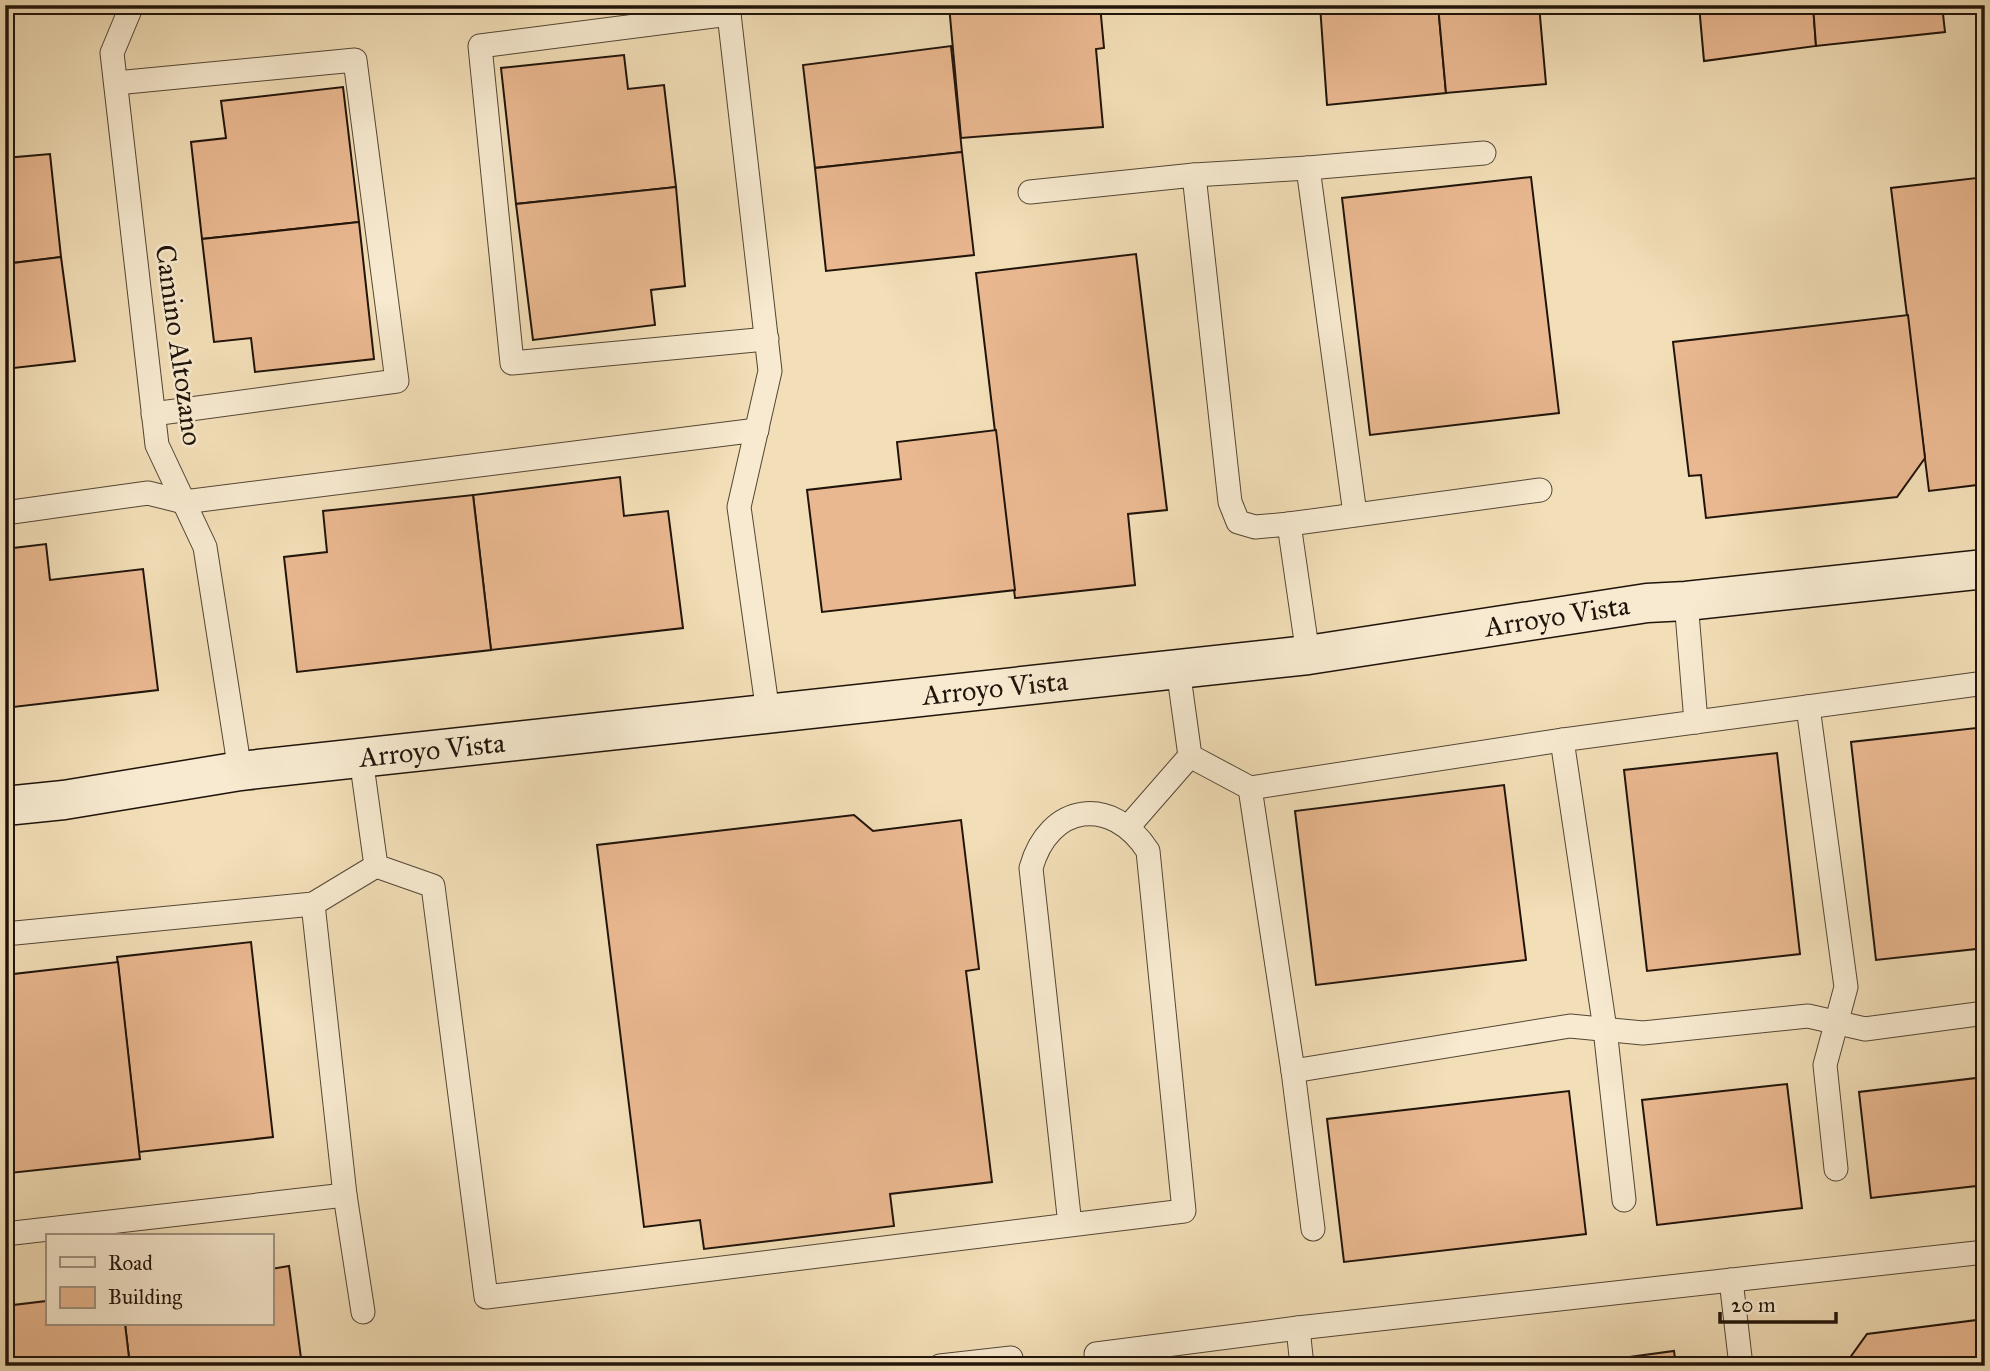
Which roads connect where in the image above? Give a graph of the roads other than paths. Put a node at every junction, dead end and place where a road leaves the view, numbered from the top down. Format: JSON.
{"nodes":[{"id":1,"x":132,"y":5,"type":"edge"},
{"id":2,"x":728,"y":10,"type":"edge"},
{"id":3,"x":116,"y":83,"type":"junction"},
{"id":4,"x":1484,"y":153,"type":"dead end"},
{"id":5,"x":1308,"y":168,"type":"junction"},
{"id":6,"x":1194,"y":175,"type":"junction"},
{"id":7,"x":1030,"y":192,"type":"dead end"},
{"id":8,"x":767,"y":339,"type":"junction"},
{"id":9,"x":153,"y":414,"type":"junction"},
{"id":10,"x":757,"y":430,"type":"junction"},
{"id":11,"x":1540,"y":490,"type":"dead end"},
{"id":12,"x":184,"y":502,"type":"junction"},
{"id":13,"x":5,"y":513,"type":"edge"},
{"id":14,"x":1355,"y":514,"type":"junction"},
{"id":15,"x":1289,"y":524,"type":"junction"},
{"id":16,"x":1985,"y":569,"type":"edge"},
{"id":17,"x":1686,"y":601,"type":"junction"},
{"id":18,"x":1308,"y":655,"type":"junction"},
{"id":19,"x":1178,"y":669,"type":"junction"},
{"id":20,"x":1985,"y":683,"type":"edge"},
{"id":21,"x":1808,"y":707,"type":"junction"},
{"id":22,"x":768,"y":713,"type":"junction"},
{"id":23,"x":1696,"y":722,"type":"junction"},
{"id":24,"x":1562,"y":740,"type":"junction"},
{"id":25,"x":1190,"y":756,"type":"junction"},
{"id":26,"x":361,"y":758,"type":"junction"},
{"id":27,"x":240,"y":771,"type":"junction"},
{"id":28,"x":1250,"y":788,"type":"junction"},
{"id":29,"x":5,"y":806,"type":"edge"},
{"id":30,"x":1128,"y":827,"type":"junction"},
{"id":31,"x":376,"y":866,"type":"junction"},
{"id":32,"x":313,"y":904,"type":"junction"},
{"id":33,"x":5,"y":934,"type":"edge"},
{"id":34,"x":1985,"y":1013,"type":"edge"},
{"id":35,"x":1836,"y":1022,"type":"junction"},
{"id":36,"x":1605,"y":1029,"type":"junction"},
{"id":37,"x":1293,"y":1071,"type":"junction"},
{"id":38,"x":1836,"y":1169,"type":"dead end"},
{"id":39,"x":345,"y":1195,"type":"junction"},
{"id":40,"x":1624,"y":1200,"type":"dead end"},
{"id":41,"x":1070,"y":1225,"type":"junction"},
{"id":42,"x":1312,"y":1229,"type":"dead end"},
{"id":43,"x":5,"y":1234,"type":"edge"},
{"id":44,"x":1985,"y":1252,"type":"edge"},
{"id":45,"x":1731,"y":1280,"type":"junction"},
{"id":46,"x":363,"y":1312,"type":"dead end"},
{"id":47,"x":1298,"y":1328,"type":"junction"},
{"id":48,"x":1096,"y":1354,"type":"dead end"},
{"id":49,"x":1012,"y":1358,"type":"dead end"},
{"id":50,"x":940,"y":1366,"type":"edge"},
{"id":51,"x":1302,"y":1366,"type":"edge"},
{"id":52,"x":1741,"y":1366,"type":"edge"}],
"edges":[{"from":1,"to":3,"type":"lane","name":"Camino Altozano"},
{"from":2,"to":8,"type":"lane"},
{"from":2,"to":8,"type":"lane"},
{"from":3,"to":9,"type":"lane","name":"Camino Altozano"},
{"from":3,"to":9,"type":"lane"},
{"from":4,"to":5,"type":"lane"},
{"from":5,"to":6,"type":"lane"},
{"from":5,"to":14,"type":"lane"},
{"from":6,"to":7,"type":"lane"},
{"from":6,"to":15,"type":"lane"},
{"from":8,"to":10,"type":"lane"},
{"from":9,"to":12,"type":"lane","name":"Camino Altozano"},
{"from":10,"to":12,"type":"lane"},
{"from":10,"to":22,"type":"lane"},
{"from":11,"to":14,"type":"lane"},
{"from":12,"to":13,"type":"lane"},
{"from":12,"to":27,"type":"lane","name":"Camino Altozano"},
{"from":14,"to":15,"type":"lane"},
{"from":15,"to":18,"type":"lane"},
{"from":16,"to":17,"type":"main road","name":"Arroyo Vista"},
{"from":17,"to":18,"type":"main road","name":"Arroyo Vista"},
{"from":17,"to":23,"type":"lane"},
{"from":18,"to":19,"type":"main road","name":"Arroyo Vista"},
{"from":19,"to":22,"type":"main road","name":"Arroyo Vista"},
{"from":19,"to":25,"type":"lane"},
{"from":20,"to":21,"type":"lane"},
{"from":21,"to":23,"type":"lane"},
{"from":21,"to":35,"type":"lane"},
{"from":22,"to":26,"type":"main road","name":"Arroyo Vista"},
{"from":23,"to":24,"type":"lane"},
{"from":24,"to":28,"type":"lane"},
{"from":24,"to":36,"type":"lane"},
{"from":25,"to":28,"type":"lane"},
{"from":25,"to":30,"type":"lane"},
{"from":26,"to":27,"type":"main road","name":"Arroyo Vista"},
{"from":26,"to":31,"type":"lane"},
{"from":27,"to":29,"type":"main road","name":"Arroyo Vista"},
{"from":28,"to":37,"type":"lane"},
{"from":30,"to":41,"type":"lane"},
{"from":30,"to":41,"type":"lane"},
{"from":31,"to":32,"type":"lane"},
{"from":31,"to":41,"type":"lane"},
{"from":32,"to":33,"type":"lane"},
{"from":32,"to":39,"type":"lane"},
{"from":34,"to":35,"type":"lane"},
{"from":35,"to":36,"type":"lane"},
{"from":35,"to":38,"type":"lane"},
{"from":36,"to":37,"type":"lane"},
{"from":36,"to":40,"type":"lane"},
{"from":37,"to":42,"type":"lane"},
{"from":39,"to":43,"type":"lane"},
{"from":39,"to":46,"type":"lane"},
{"from":44,"to":45,"type":"lane"},
{"from":45,"to":47,"type":"lane"},
{"from":45,"to":52,"type":"lane"},
{"from":47,"to":48,"type":"lane"},
{"from":47,"to":51,"type":"lane"},
{"from":49,"to":50,"type":"lane"}]}
